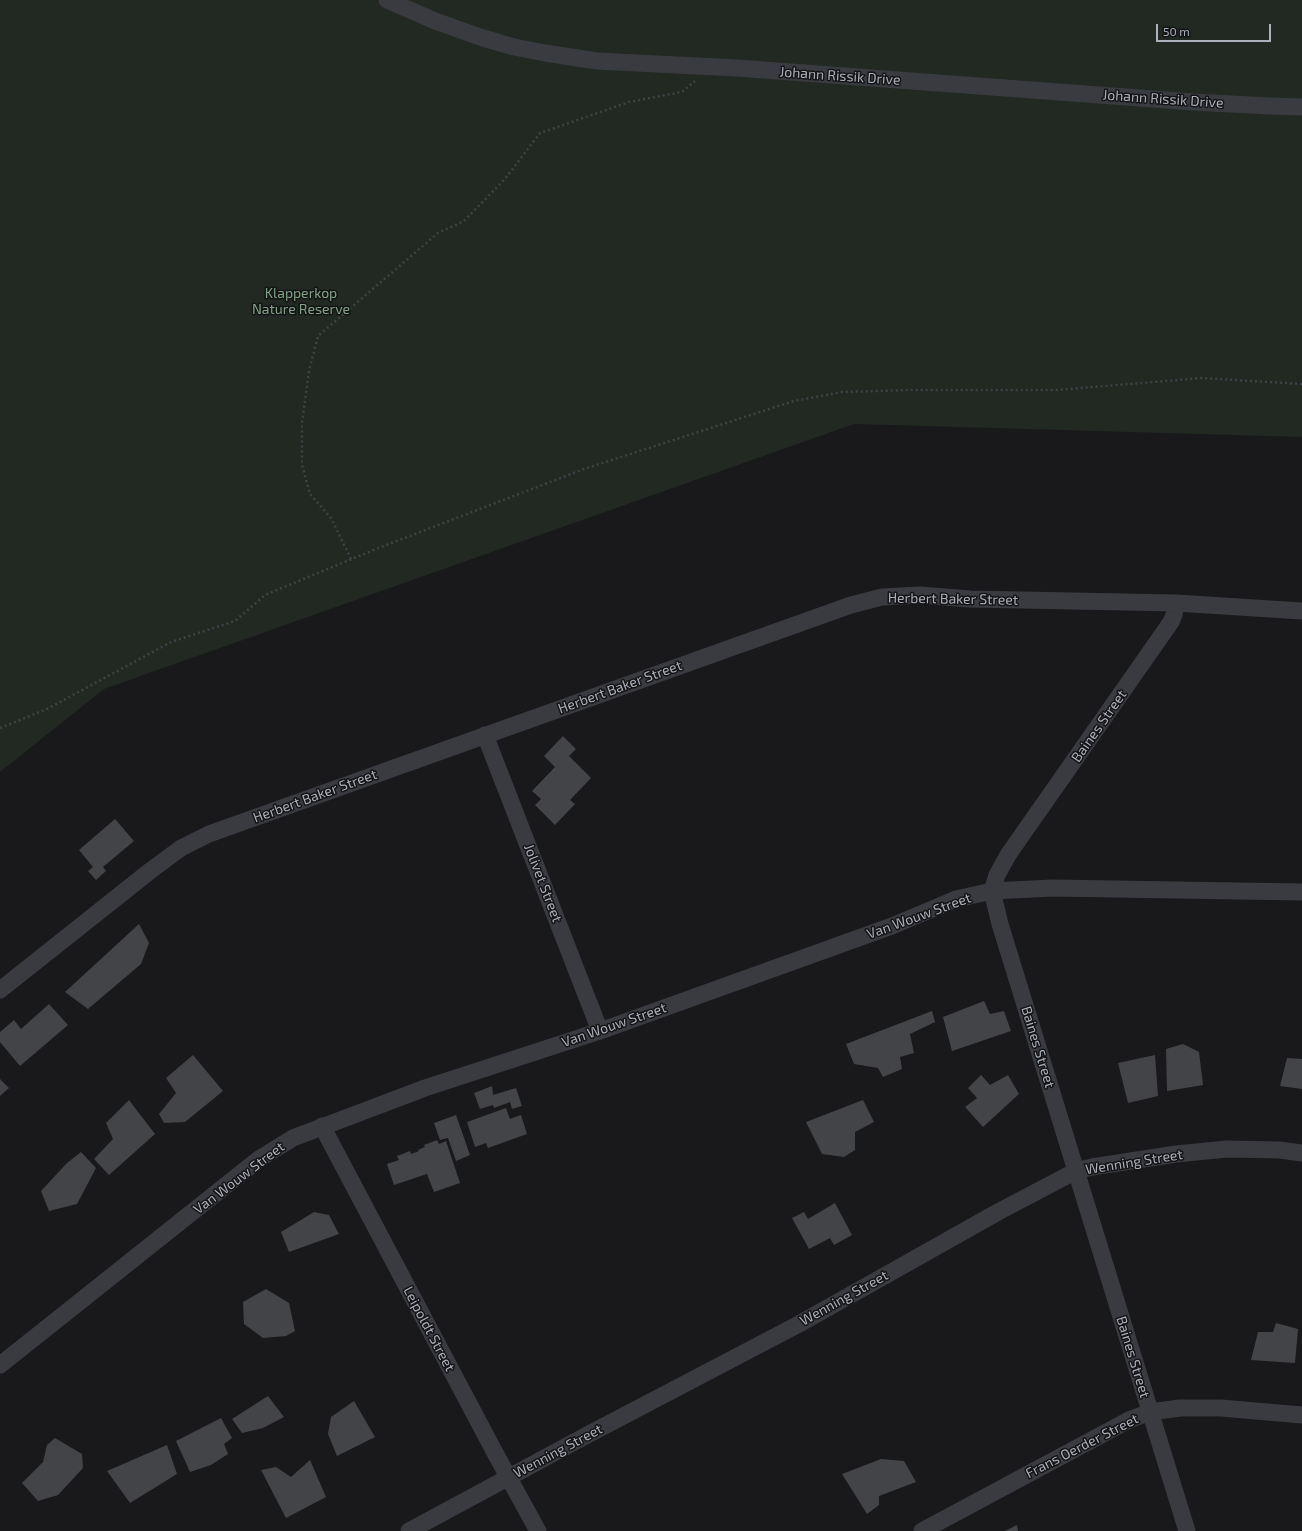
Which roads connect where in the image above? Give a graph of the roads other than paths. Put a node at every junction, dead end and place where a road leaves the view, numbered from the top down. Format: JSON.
{"nodes":[{"id":1,"x":387,"y":0,"type":"edge"},
{"id":2,"x":1302,"y":107,"type":"edge"},
{"id":3,"x":1176,"y":603,"type":"junction"},
{"id":4,"x":1302,"y":611,"type":"edge"},
{"id":5,"x":485,"y":735,"type":"junction"},
{"id":6,"x":992,"y":891,"type":"junction"},
{"id":7,"x":1302,"y":892,"type":"edge"},
{"id":8,"x":0,"y":990,"type":"edge"},
{"id":9,"x":600,"y":1031,"type":"junction"},
{"id":10,"x":322,"y":1126,"type":"junction"},
{"id":11,"x":1302,"y":1153,"type":"edge"},
{"id":12,"x":1076,"y":1172,"type":"junction"},
{"id":13,"x":0,"y":1365,"type":"edge"},
{"id":14,"x":1150,"y":1412,"type":"junction"},
{"id":15,"x":1302,"y":1415,"type":"edge"},
{"id":16,"x":509,"y":1477,"type":"junction"},
{"id":17,"x":409,"y":1531,"type":"edge"},
{"id":18,"x":538,"y":1531,"type":"edge"},
{"id":19,"x":922,"y":1531,"type":"edge"},
{"id":20,"x":1187,"y":1531,"type":"edge"}],
"edges":[{"from":1,"to":2,"type":"street","name":"Johann Rissik Drive"},
{"from":3,"to":4,"type":"street","name":"Herbert Baker Street"},
{"from":3,"to":5,"type":"street","name":"Herbert Baker Street"},
{"from":3,"to":6,"type":"street","name":"Baines Street"},
{"from":5,"to":8,"type":"street","name":"Herbert Baker Street"},
{"from":5,"to":9,"type":"street","name":"Jolivet Street"},
{"from":6,"to":7,"type":"street","name":"Van Wouw Street"},
{"from":6,"to":9,"type":"street","name":"Van Wouw Street"},
{"from":6,"to":12,"type":"street","name":"Baines Street"},
{"from":9,"to":10,"type":"street","name":"Van Wouw Street"},
{"from":10,"to":13,"type":"street","name":"Van Wouw Street"},
{"from":10,"to":16,"type":"street","name":"Leipoldt Street"},
{"from":11,"to":12,"type":"street","name":"Wenning Street"},
{"from":12,"to":14,"type":"street","name":"Baines Street"},
{"from":12,"to":16,"type":"street","name":"Wenning Street"},
{"from":14,"to":15,"type":"street","name":"Frans Oerder Street"},
{"from":14,"to":19,"type":"street","name":"Frans Oerder Street"},
{"from":14,"to":20,"type":"street","name":"Baines Street"},
{"from":16,"to":17,"type":"street","name":"Wenning Street"},
{"from":16,"to":18,"type":"street","name":"Leipoldt Street"}]}
